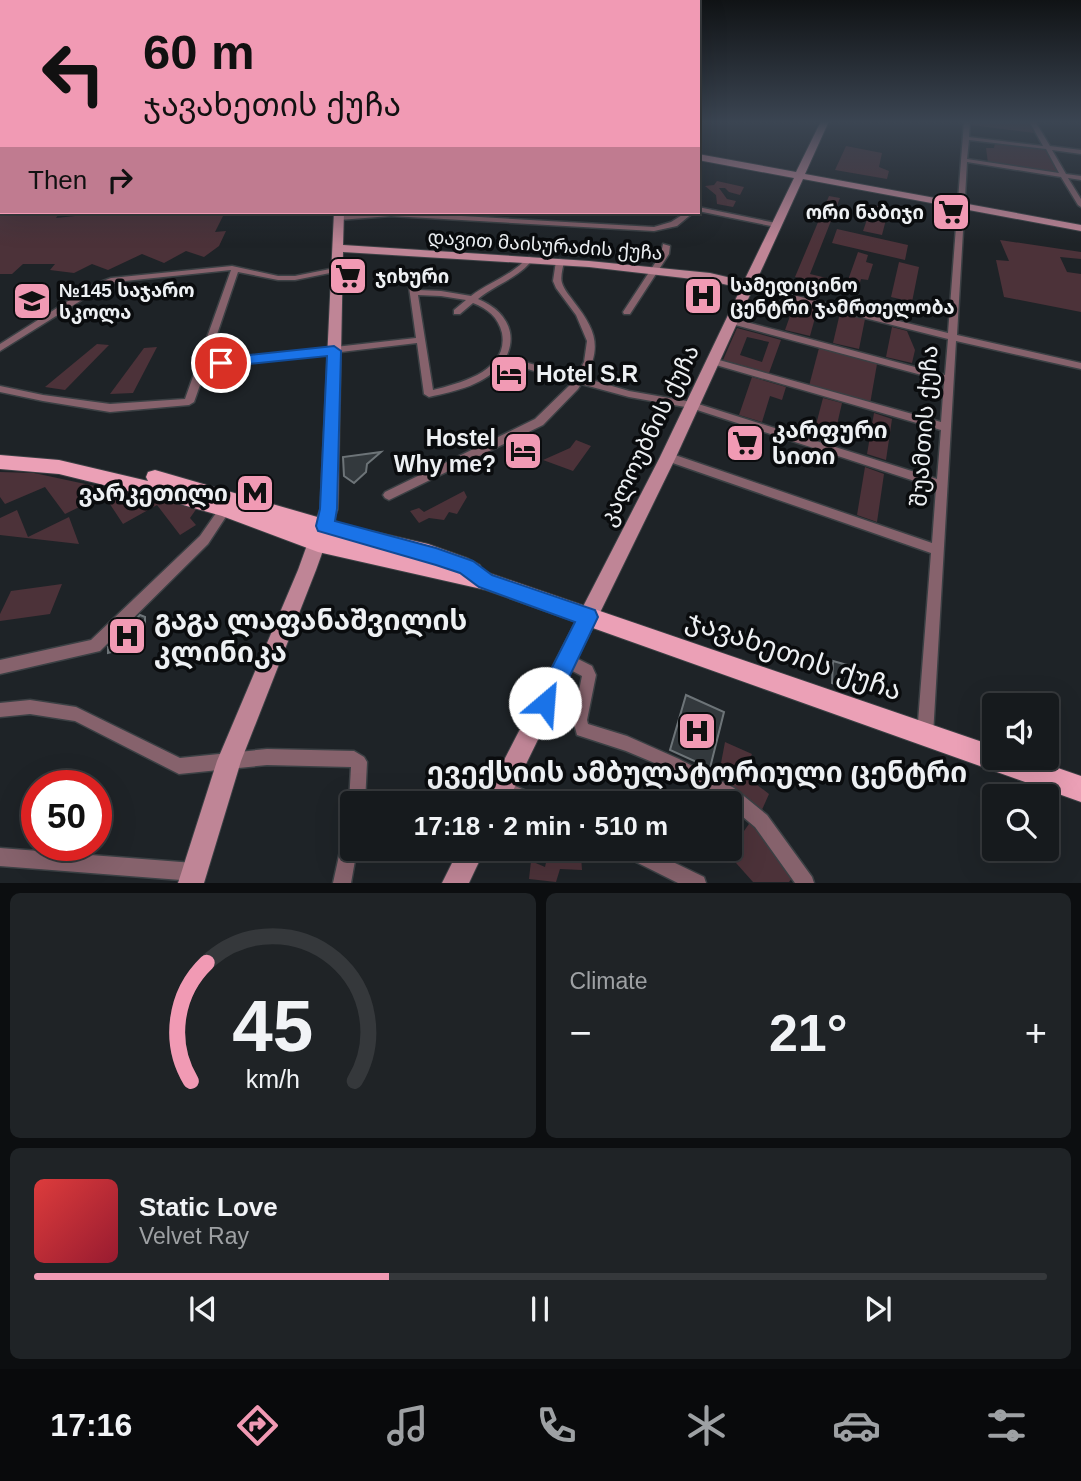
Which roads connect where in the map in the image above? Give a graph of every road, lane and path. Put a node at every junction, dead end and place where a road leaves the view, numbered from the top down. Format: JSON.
{"nodes":[{"id":1,"x":725,"y":162,"type":"edge"},
{"id":2,"x":807,"y":162,"type":"edge"},
{"id":3,"x":964,"y":162,"type":"edge"},
{"id":4,"x":978,"y":162,"type":"edge"},
{"id":5,"x":1055,"y":162,"type":"edge"},
{"id":6,"x":1063,"y":176,"type":"junction"},
{"id":7,"x":800,"y":177,"type":"junction"},
{"id":8,"x":1081,"y":178,"type":"edge"},
{"id":9,"x":1081,"y":205,"type":"edge"},
{"id":10,"x":961,"y":207,"type":"junction"},
{"id":11,"x":700,"y":209,"type":"edge"},
{"id":12,"x":391,"y":214,"type":"edge"},
{"id":13,"x":391,"y":214,"type":"edge"},
{"id":14,"x":688,"y":214,"type":"edge"},
{"id":15,"x":339,"y":215,"type":"edge"},
{"id":16,"x":776,"y":225,"type":"junction"},
{"id":17,"x":1081,"y":228,"type":"edge"},
{"id":18,"x":666,"y":246,"type":"dead end"},
{"id":19,"x":338,"y":248,"type":"junction"},
{"id":20,"x":529,"y":259,"type":"junction"},
{"id":21,"x":560,"y":261,"type":"junction"},
{"id":22,"x":234,"y":269,"type":"junction"},
{"id":23,"x":337,"y":269,"type":"junction"},
{"id":24,"x":655,"y":270,"type":"junction"},
{"id":25,"x":748,"y":286,"type":"junction"},
{"id":26,"x":472,"y":299,"type":"junction"},
{"id":27,"x":457,"y":312,"type":"dead end"},
{"id":28,"x":626,"y":312,"type":"dead end"},
{"id":29,"x":730,"y":321,"type":"junction"},
{"id":30,"x":951,"y":337,"type":"junction"},
{"id":31,"x":420,"y":340,"type":"junction"},
{"id":32,"x":0,"y":348,"type":"edge"},
{"id":33,"x":334,"y":351,"type":"junction"},
{"id":34,"x":502,"y":359,"type":"junction"},
{"id":35,"x":712,"y":361,"type":"junction"},
{"id":36,"x":202,"y":365,"type":"junction"},
{"id":37,"x":1081,"y":366,"type":"edge"},
{"id":38,"x":948,"y":379,"type":"junction"},
{"id":39,"x":577,"y":381,"type":"junction"},
{"id":40,"x":0,"y":388,"type":"edge"},
{"id":41,"x":692,"y":405,"type":"junction"},
{"id":42,"x":945,"y":427,"type":"junction"},
{"id":43,"x":0,"y":452,"type":"edge"},
{"id":44,"x":668,"y":457,"type":"junction"},
{"id":45,"x":0,"y":462,"type":"edge"},
{"id":46,"x":942,"y":485,"type":"junction"},
{"id":47,"x":225,"y":509,"type":"junction"},
{"id":48,"x":321,"y":534,"type":"junction"},
{"id":49,"x":937,"y":550,"type":"junction"},
{"id":50,"x":588,"y":617,"type":"junction"},
{"id":51,"x":566,"y":660,"type":"junction"},
{"id":52,"x":0,"y":667,"type":"edge"},
{"id":53,"x":0,"y":710,"type":"edge"},
{"id":54,"x":925,"y":735,"type":"junction"},
{"id":55,"x":229,"y":761,"type":"junction"},
{"id":56,"x":1081,"y":789,"type":"edge"},
{"id":57,"x":358,"y":791,"type":"edge"},
{"id":58,"x":500,"y":791,"type":"edge"},
{"id":59,"x":0,"y":857,"type":"edge"},
{"id":60,"x":346,"y":861,"type":"edge"},
{"id":61,"x":466,"y":861,"type":"edge"},
{"id":62,"x":653,"y":861,"type":"edge"},
{"id":63,"x":192,"y":878,"type":"edge"},
{"id":64,"x":342,"y":883,"type":"edge"},
{"id":65,"x":455,"y":883,"type":"edge"},
{"id":66,"x":698,"y":883,"type":"edge"},
{"id":67,"x":806,"y":883,"type":"edge"}],
"edges":[{"from":1,"to":7,"type":"street"},
{"from":2,"to":7,"type":"street","name":"კალოუბნის ქუჩა"},
{"from":3,"to":10,"type":"street","name":"შუამთის ქუჩა"},
{"from":4,"to":6,"type":"street"},
{"from":5,"to":6,"type":"street"},
{"from":6,"to":8,"type":"street"},
{"from":6,"to":9,"type":"street"},
{"from":7,"to":10,"type":"street"},
{"from":7,"to":16,"type":"street","name":"კალოუბნის ქუჩა"},
{"from":10,"to":17,"type":"street"},
{"from":10,"to":30,"type":"street","name":"შუამთის ქუჩა"},
{"from":11,"to":16,"type":"street"},
{"from":12,"to":15,"type":"street"},
{"from":13,"to":14,"type":"street"},
{"from":15,"to":19,"type":"street"},
{"from":16,"to":25,"type":"street","name":"კალოუბნის ქუჩა"},
{"from":18,"to":24,"type":"street"},
{"from":19,"to":20,"type":"street","name":"დავით მაისურაძის ქუჩა"},
{"from":19,"to":23,"type":"street"},
{"from":20,"to":21,"type":"street","name":"დავით მაისურაძის ქუჩა"},
{"from":20,"to":26,"type":"street"},
{"from":21,"to":24,"type":"street","name":"დავით მაისურაძის ქუჩა"},
{"from":21,"to":39,"type":"street"},
{"from":22,"to":23,"type":"street"},
{"from":22,"to":32,"type":"street"},
{"from":22,"to":36,"type":"street"},
{"from":23,"to":33,"type":"street"},
{"from":24,"to":25,"type":"street","name":"დავით მაისურაძის ქუჩა"},
{"from":24,"to":28,"type":"street"},
{"from":25,"to":29,"type":"street","name":"კალოუბნის ქუჩა"},
{"from":25,"to":30,"type":"street"},
{"from":26,"to":27,"type":"street"},
{"from":26,"to":31,"type":"street"},
{"from":26,"to":34,"type":"street"},
{"from":29,"to":35,"type":"street","name":"კალოუბნის ქუჩა"},
{"from":29,"to":38,"type":"street"},
{"from":30,"to":37,"type":"street"},
{"from":30,"to":38,"type":"street","name":"შუამთის ქუჩა"},
{"from":31,"to":33,"type":"street"},
{"from":31,"to":34,"type":"street"},
{"from":33,"to":36,"type":"street"},
{"from":33,"to":48,"type":"street"},
{"from":34,"to":39,"type":"street"},
{"from":35,"to":41,"type":"street","name":"კალოუბნის ქუჩა"},
{"from":35,"to":42,"type":"street"},
{"from":36,"to":40,"type":"street"},
{"from":38,"to":42,"type":"street","name":"შუამთის ქუჩა"},
{"from":39,"to":39,"type":"street"},
{"from":39,"to":41,"type":"street"},
{"from":41,"to":44,"type":"street","name":"კალოუბნის ქუჩა"},
{"from":41,"to":46,"type":"street"},
{"from":42,"to":46,"type":"street","name":"შუამთის ქუჩა"},
{"from":43,"to":48,"type":"main road","name":"ჯავახეთის ქუჩა"},
{"from":44,"to":49,"type":"street"},
{"from":44,"to":50,"type":"street","name":"კალოუბნის ქუჩა"},
{"from":45,"to":47,"type":"main road","name":"ჯავახეთის ქუჩა"},
{"from":46,"to":49,"type":"street","name":"შუამთის ქუჩა"},
{"from":47,"to":48,"type":"main road","name":"ჯავახეთის ქუჩა"},
{"from":47,"to":52,"type":"street"},
{"from":48,"to":50,"type":"main road","name":"ჯავახეთის ქუჩა"},
{"from":48,"to":55,"type":"street"},
{"from":49,"to":54,"type":"street","name":"შუამთის ქუჩა"},
{"from":50,"to":51,"type":"street","name":"კალოუბნის ქუჩა"},
{"from":50,"to":54,"type":"main road","name":"ჯავახეთის ქუჩა"},
{"from":51,"to":58,"type":"street","name":"კალოუბნის ქუჩა"},
{"from":51,"to":67,"type":"street"},
{"from":53,"to":55,"type":"street"},
{"from":54,"to":56,"type":"main road","name":"ჯავახეთის ქუჩა"},
{"from":55,"to":57,"type":"street"},
{"from":55,"to":63,"type":"street"},
{"from":59,"to":63,"type":"street"},
{"from":60,"to":64,"type":"street"},
{"from":61,"to":65,"type":"street"},
{"from":62,"to":66,"type":"street"}]}
